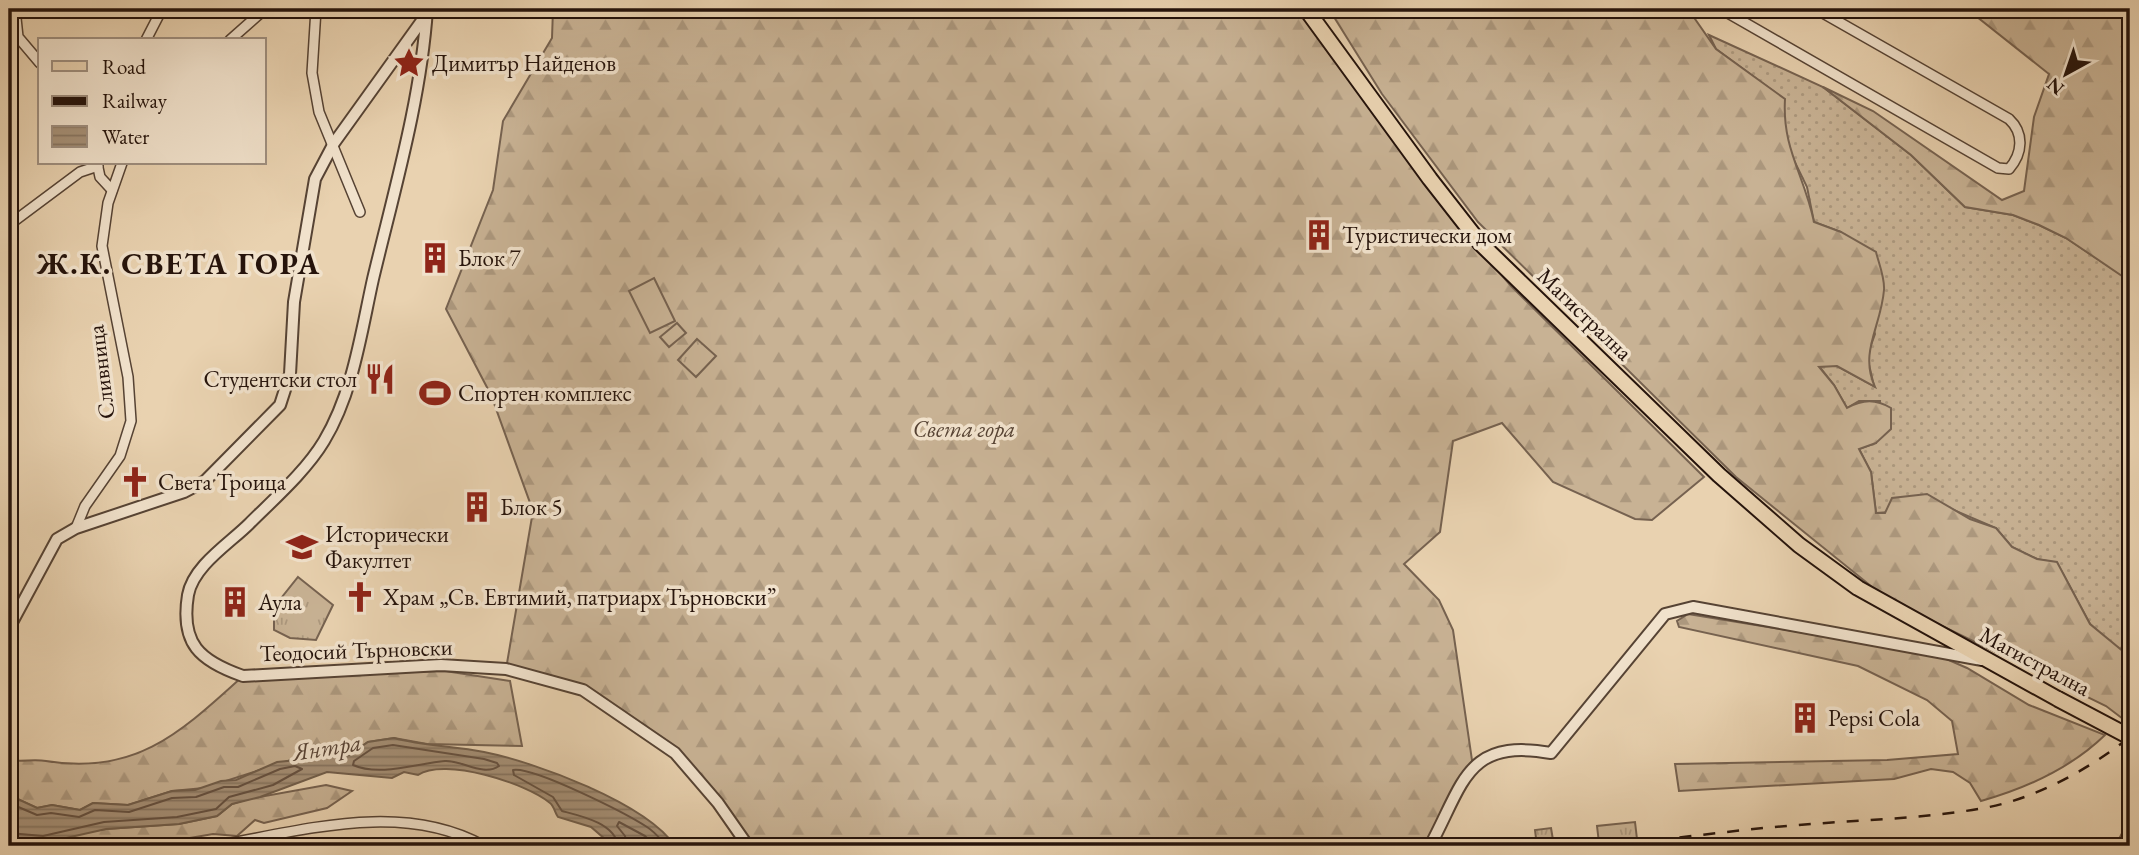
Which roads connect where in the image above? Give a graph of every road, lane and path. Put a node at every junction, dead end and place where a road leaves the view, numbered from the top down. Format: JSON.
{"nodes":[{"id":1,"x":15,"y":9,"type":"edge"},
{"id":2,"x":162,"y":9,"type":"edge"},
{"id":3,"x":265,"y":9,"type":"edge"},
{"id":4,"x":316,"y":9,"type":"edge"},
{"id":5,"x":1307,"y":9,"type":"edge"},
{"id":6,"x":1315,"y":9,"type":"edge"},
{"id":7,"x":1721,"y":9,"type":"edge"},
{"id":8,"x":1816,"y":9,"type":"edge"},
{"id":9,"x":427,"y":11,"type":"edge"},
{"id":10,"x":147,"y":38,"type":"edge"},
{"id":11,"x":232,"y":38,"type":"edge"},
{"id":12,"x":38,"y":61,"type":"edge"},
{"id":13,"x":334,"y":143,"type":"junction"},
{"id":14,"x":122,"y":164,"type":"edge"},
{"id":15,"x":98,"y":165,"type":"edge"},
{"id":16,"x":111,"y":190,"type":"junction"},
{"id":17,"x":360,"y":212,"type":"dead end"},
{"id":18,"x":9,"y":225,"type":"edge"},
{"id":19,"x":76,"y":528,"type":"junction"},
{"id":20,"x":1882,"y":603,"type":"junction"},
{"id":21,"x":9,"y":628,"type":"edge"},
{"id":22,"x":1984,"y":660,"type":"junction"},
{"id":23,"x":2130,"y":737,"type":"edge"},
{"id":24,"x":214,"y":846,"type":"edge"},
{"id":25,"x":484,"y":846,"type":"edge"},
{"id":26,"x":748,"y":846,"type":"edge"},
{"id":27,"x":1430,"y":846,"type":"edge"}],
"edges":[{"from":1,"to":12,"type":"street"},
{"from":2,"to":10,"type":"street"},
{"from":3,"to":11,"type":"street"},
{"from":4,"to":13,"type":"street"},
{"from":5,"to":20,"type":"main road","name":"Магистрална"},
{"from":6,"to":20,"type":"main road","name":"Магистрална"},
{"from":7,"to":8,"type":"street"},
{"from":9,"to":13,"type":"street"},
{"from":9,"to":26,"type":"street","name":"Теодосий Търновски"},
{"from":13,"to":17,"type":"street"},
{"from":13,"to":19,"type":"street"},
{"from":14,"to":16,"type":"street","name":"Сливница"},
{"from":15,"to":16,"type":"street"},
{"from":15,"to":18,"type":"street"},
{"from":16,"to":19,"type":"street","name":"Сливница"},
{"from":19,"to":21,"type":"street","name":"Сливница"},
{"from":20,"to":22,"type":"main road","name":"Магистрална"},
{"from":22,"to":23,"type":"main road","name":"Магистрална","bridge":true},
{"from":22,"to":27,"type":"street"},
{"from":24,"to":25,"type":"street"}]}
